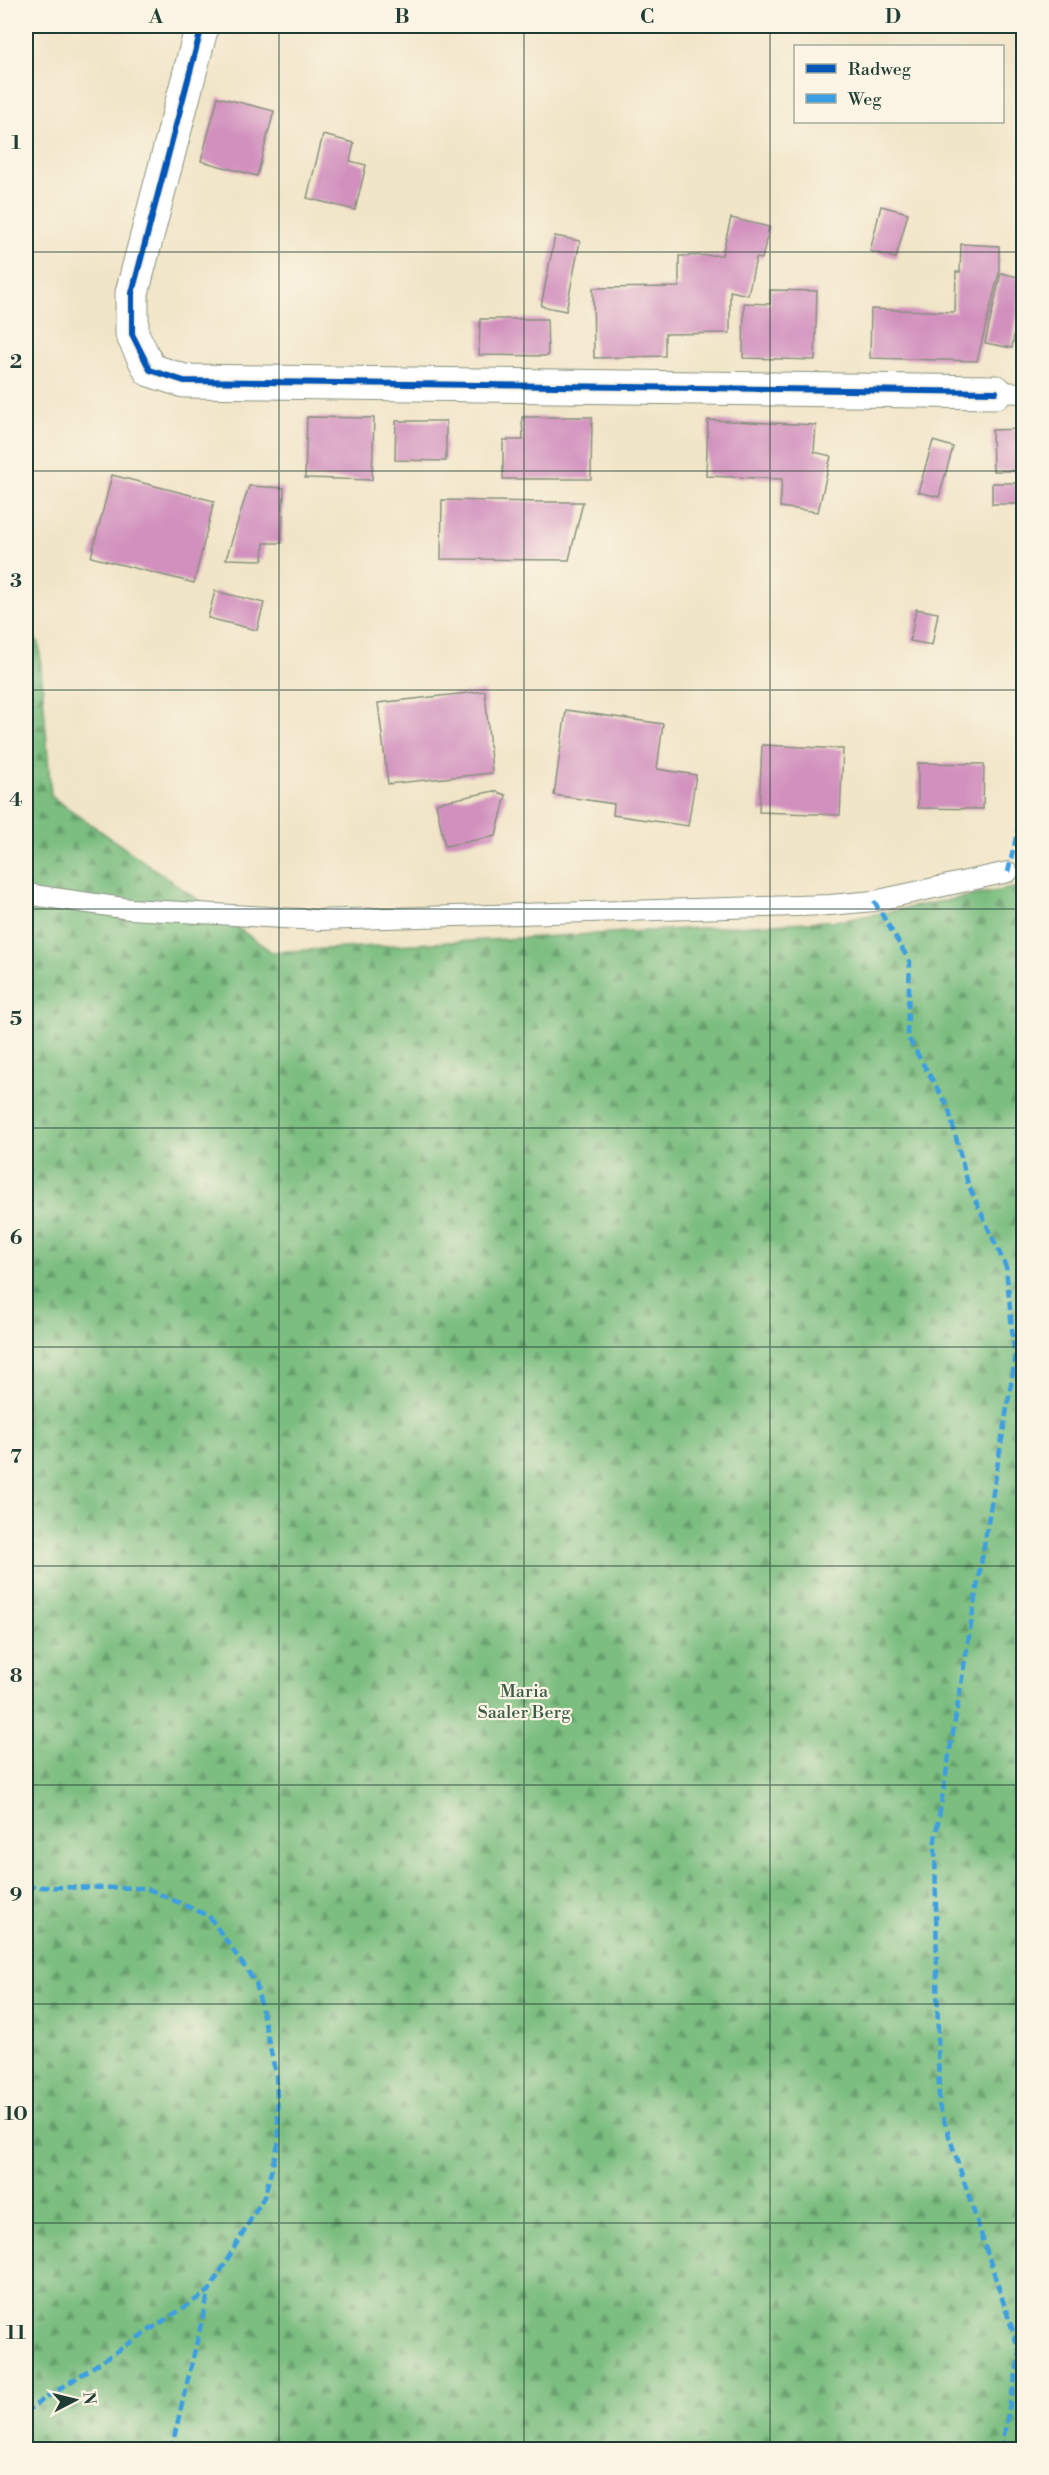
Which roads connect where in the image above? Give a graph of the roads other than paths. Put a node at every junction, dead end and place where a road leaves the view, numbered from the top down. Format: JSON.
{"nodes":[{"id":1,"x":202,"y":26,"type":"edge"},
{"id":2,"x":1010,"y":392,"type":"edge"},
{"id":3,"x":1008,"y":872,"type":"dead end"},
{"id":4,"x":26,"y":894,"type":"edge"}],
"edges":[{"from":1,"to":2,"type":"street"},
{"from":3,"to":4,"type":"lane"}]}
